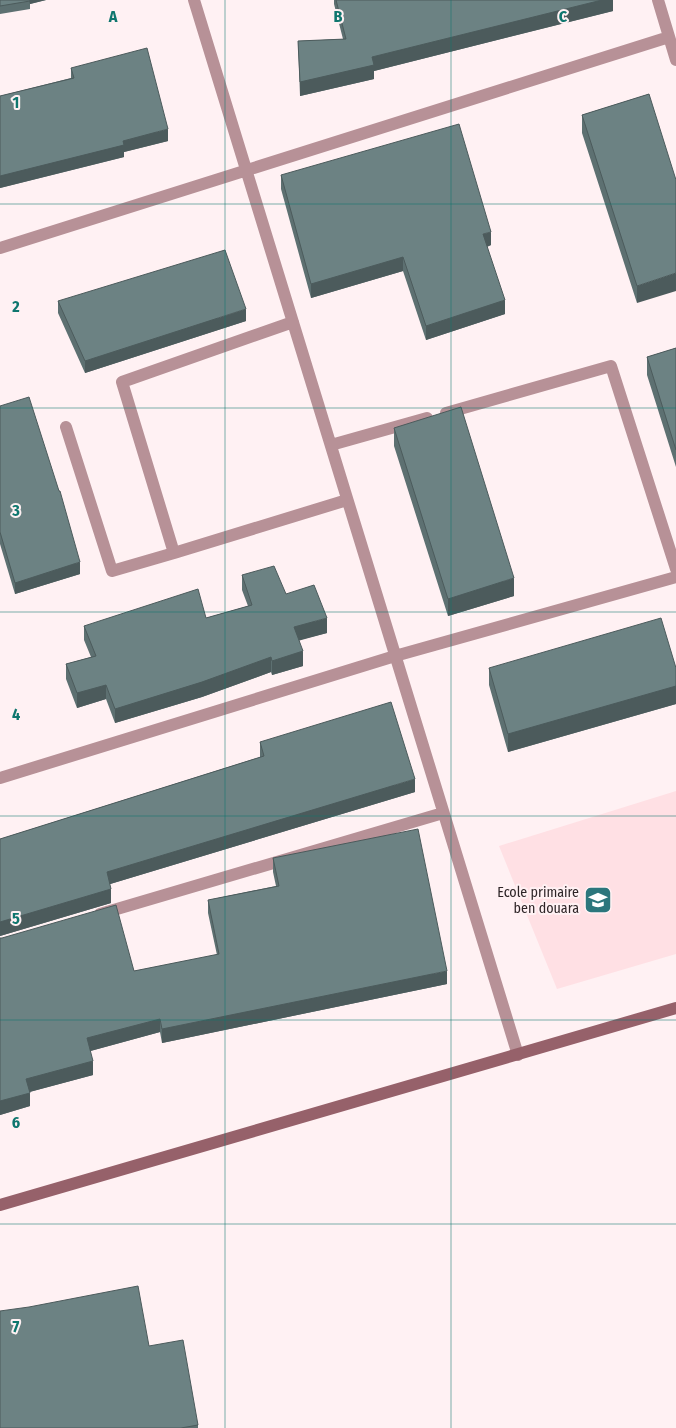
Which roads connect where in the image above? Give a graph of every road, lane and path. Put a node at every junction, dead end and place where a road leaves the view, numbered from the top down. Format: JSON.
{"nodes":[{"id":1,"x":194,"y":0,"type":"edge"},
{"id":2,"x":658,"y":0,"type":"edge"},
{"id":3,"x":670,"y":37,"type":"junction"},
{"id":4,"x":676,"y":60,"type":"edge"},
{"id":5,"x":246,"y":172,"type":"junction"},
{"id":6,"x":0,"y":248,"type":"edge"},
{"id":7,"x":293,"y":322,"type":"junction"},
{"id":8,"x":66,"y":427,"type":"dead end"},
{"id":9,"x":331,"y":445,"type":"junction"},
{"id":10,"x":347,"y":500,"type":"junction"},
{"id":11,"x":174,"y":553,"type":"junction"},
{"id":12,"x":676,"y":569,"type":"edge"},
{"id":13,"x":676,"y":576,"type":"edge"},
{"id":14,"x":395,"y":656,"type":"junction"},
{"id":15,"x":0,"y":778,"type":"edge"},
{"id":16,"x":443,"y":813,"type":"junction"},
{"id":17,"x":85,"y":919,"type":"edge"},
{"id":18,"x":676,"y":1008,"type":"edge"},
{"id":19,"x":518,"y":1055,"type":"junction"},
{"id":20,"x":0,"y":1205,"type":"edge"}],
"edges":[{"from":1,"to":5,"type":"street"},
{"from":2,"to":3,"type":"street"},
{"from":3,"to":4,"type":"street"},
{"from":3,"to":5,"type":"street"},
{"from":5,"to":6,"type":"street"},
{"from":5,"to":7,"type":"street"},
{"from":7,"to":9,"type":"street"},
{"from":7,"to":11,"type":"street"},
{"from":8,"to":11,"type":"street"},
{"from":9,"to":10,"type":"street"},
{"from":9,"to":12,"type":"street"},
{"from":10,"to":11,"type":"street"},
{"from":10,"to":14,"type":"street"},
{"from":13,"to":14,"type":"street"},
{"from":14,"to":15,"type":"street"},
{"from":14,"to":16,"type":"street"},
{"from":16,"to":17,"type":"street"},
{"from":16,"to":19,"type":"street"},
{"from":18,"to":19,"type":"main road"},
{"from":19,"to":20,"type":"main road"}]}
